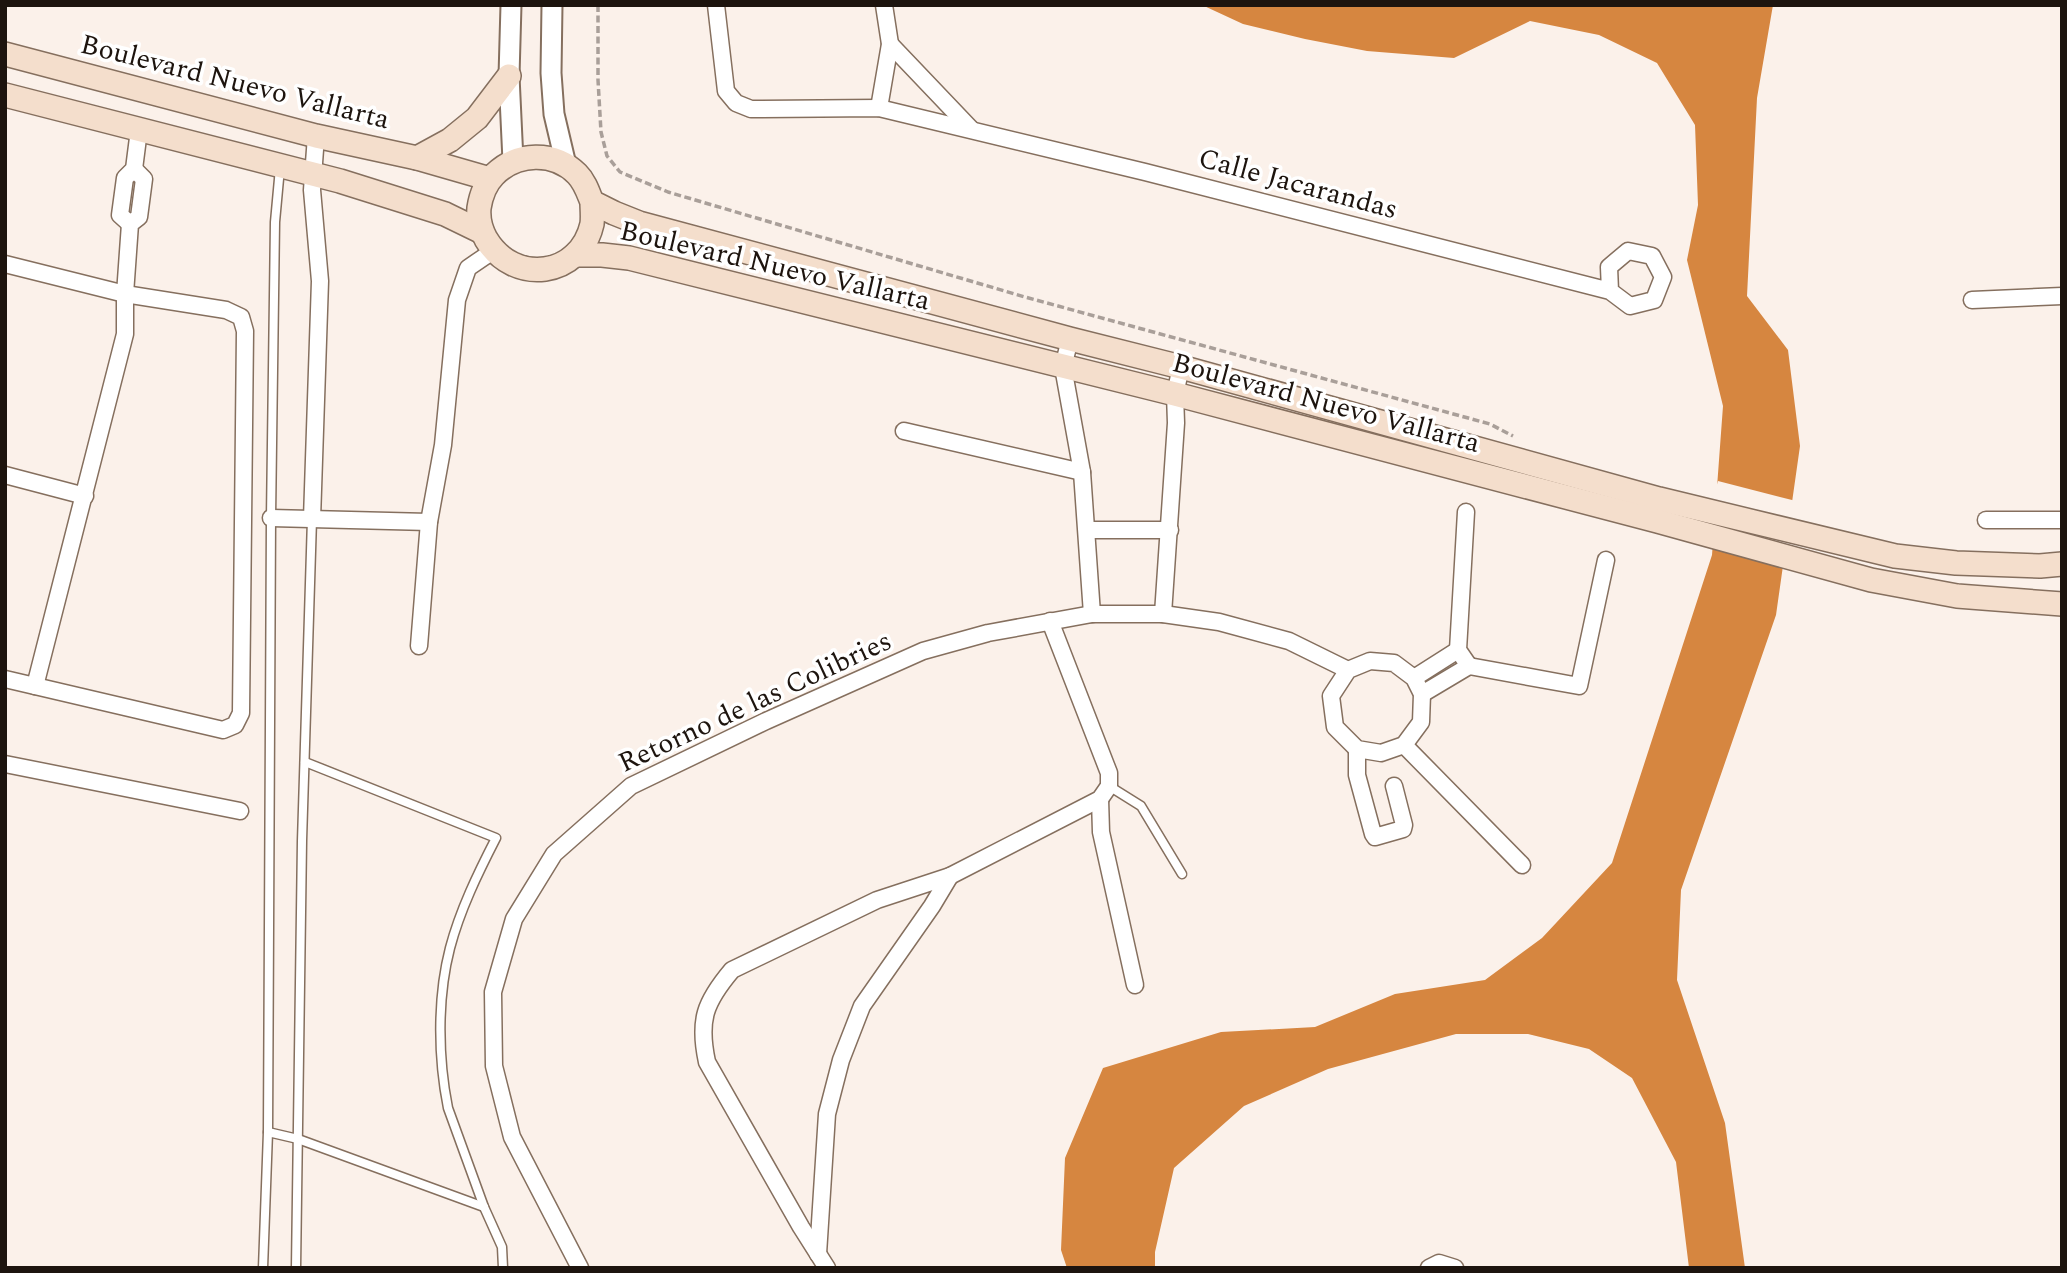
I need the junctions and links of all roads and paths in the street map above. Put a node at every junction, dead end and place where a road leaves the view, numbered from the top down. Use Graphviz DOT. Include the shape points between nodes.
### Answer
graph roads {
  1 [pos="511,5"];
  2 [pos="552,5"];
  3 [pos="598,5"];
  4 [pos="716,5"];
  5 [pos="884,5"];
  6 [pos="890,44"];
  7 [pos="5,54"];
  8 [pos="71,71"];
  9 [pos="509,76"];
  10 [pos="5,95"];
  11 [pos="880,107"];
  12 [pos="61,110"];
  13 [pos="139,130"];
  14 [pos="971,130"];
  15 [pos="316,136"];
  16 [pos="417,158"];
  17 [pos="513,161"];
  18 [pos="280,165"];
  19 [pos="566,165"];
  20 [pos="313,174"];
  21 [pos="490,179"];
  22 [pos="592,202"];
  23 [pos="488,242"];
  24 [pos="575,255"];
  25 [pos="5,264"];
  26 [pos="1610,291"];
  27 [pos="125,294"];
  28 [pos="2062,296"];
  29 [pos="1972,300"];
  30 [pos="1070,339"];
  31 [pos="1063,367"];
  32 [pos="1181,367"];
  33 [pos="1175,394"];
  34 [pos="904,430"];
  35 [pos="1514,437"];
  36 [pos="1082,472"];
  37 [pos="5,475"];
  38 [pos="85,496"];
  39 [pos="1658,510"];
  40 [pos="1466,512"];
  41 [pos="271,518"];
  42 [pos="312,519"];
  43 [pos="1986,520"];
  44 [pos="2062,520"];
  45 [pos="429,522"];
  46 [pos="1087,530"];
  47 [pos="1170,530"];
  48 [pos="1606,560"];
  49 [pos="2062,564"];
  50 [pos="2062,604"];
  51 [pos="1092,614"];
  52 [pos="1163,614"];
  53 [pos="1050,621"];
  54 [pos="419,646"];
  55 [pos="1458,650"];
  56 [pos="1469,666"];
  57 [pos="1348,670"];
  58 [pos="1414,678"];
  59 [pos="5,679"];
  60 [pos="35,686"];
  61 [pos="1422,694"];
  62 [pos="1405,745"];
  63 [pos="1357,749"];
  64 [pos="304,762"];
  65 [pos="5,764"];
  66 [pos="1394,786"];
  67 [pos="1104,793"];
  68 [pos="240,811"];
  69 [pos="1522,865"];
  70 [pos="1182,874"];
  71 [pos="950,876"];
  72 [pos="1135,985"];
  73 [pos="268,1132"];
  74 [pos="298,1139"];
  75 [pos="484,1207"];
  76 [pos="822,1261"];
  77 [pos="263,1268"];
  78 [pos="296,1268"];
  79 [pos="503,1268"];
  80 [pos="580,1268"];
  81 [pos="1429,1268"];
  82 [pos="1455,1268"];
  1 -- 9 [label="street"];
  2 -- 19 [label="street" via="554,114"];
  3 -- 35 [label="path" via="601,132 607,156 620,172 668,192 1025,297 1490,424"];
  4 -- 11 [label="street" via="726,91 736,103 751,109"];
  5 -- 6 [label="street"];
  6 -- 11 [label="street"];
  6 -- 14 [label="street"];
  7 -- 8 [label="main road, Boulevard Nuevo Vallarta"];
  8 -- 12 [label="main road"];
  8 -- 15 [label="main road, Boulevard Nuevo Vallarta"];
  9 -- 16 [label="main road" via="477,118"];
  9 -- 17 [label="street"];
  10 -- 12 [label="main road, Boulevard Nuevo Vallarta"];
  11 -- 14 [label="street, Calle Jacarandas"];
  12 -- 13 [label="main road, Boulevard Nuevo Vallarta"];
  13 -- 18 [label="main road, Boulevard Nuevo Vallarta"];
  13 -- 27 [label="street" via="134,169 144,179 139,217 130,224"];
  14 -- 26 [label="street, Calle Jacarandas"];
  15 -- 16 [label="main road, Boulevard Nuevo Vallarta"];
  15 -- 20 [label="street"];
  16 -- 21 [label="main road, Boulevard Nuevo Vallarta"];
  17 -- 19 [label="main road" via="540,157"];
  17 -- 21 [label="main road"];
  18 -- 20 [label="main road, Boulevard Nuevo Vallarta"];
  18 -- 41 [label="lane" via="275,222"];
  19 -- 22 [label="main road, Boulevard Nuevo Vallarta" via="587,187"];
  20 -- 23 [label="main road, Boulevard Nuevo Vallarta" via="445,214"];
  20 -- 42 [label="street" via="320,281"];
  21 -- 23 [label="main road" via="479,214"];
  22 -- 24 [label="main road, Boulevard Nuevo Vallarta" via="587,240"];
  22 -- 30 [label="main road, Boulevard Nuevo Vallarta" via="639,223"];
  23 -- 24 [label="main road, Boulevard Nuevo Vallarta" via="511,265 534,270 556,267"];
  23 -- 45 [label="street" via="468,268 457,300 443,445"];
  24 -- 31 [label="main road, Boulevard Nuevo Vallarta" via="629,258"];
  25 -- 27 [label="street"];
  27 -- 38 [label="street" via="125,334"];
  27 -- 60 [label="street" via="226,310 241,317 245,331 241,713 235,725 223,730"];
  28 -- 29 [label="street"];
  30 -- 31 [label="street"];
  30 -- 32 [label="main road, Boulevard Nuevo Vallarta"];
  31 -- 33 [label="main road, Boulevard Nuevo Vallarta"];
  31 -- 36 [label="street"];
  32 -- 33 [label="street"];
  32 -- 39 [label="main road, Boulevard Nuevo Vallarta"];
  33 -- 39 [label="main road, Boulevard Nuevo Vallarta"];
  33 -- 47 [label="street"];
  34 -- 36 [label="street"];
  36 -- 46 [label="street"];
  37 -- 38 [label="street"];
  38 -- 60 [label="street"];
  39 -- 49 [label="main road, Boulevard Nuevo Vallarta" via="1826,539 1895,556 1956,563"];
  39 -- 50 [label="main road, Boulevard Nuevo Vallarta" via="1871,580 1957,596"];
  40 -- 55 [label="street"];
  41 -- 42 [label="street"];
  41 -- 73 [label="lane"];
  42 -- 45 [label="street"];
  42 -- 64 [label="lane"];
  43 -- 44 [label="street"];
  45 -- 54 [label="street"];
  46 -- 47 [label="street"];
  46 -- 51 [label="street"];
  47 -- 52 [label="street"];
  48 -- 56 [label="street" via="1579,686"];
  51 -- 52 [label="street, Retorno de las Colibries"];
  51 -- 53 [label="street, Retorno de las Colibries"];
  52 -- 57 [label="street, Retorno de las Colibries" via="1219,622 1290,641"];
  53 -- 67 [label="street" via="1109,773"];
  53 -- 80 [label="street, Retorno de las Colibries" via="923,652 766,721 631,786 554,854 514,919 493,992 494,1066 512,1137"];
  55 -- 56 [label="street"];
  55 -- 58 [label="street"];
  56 -- 61 [label="street"];
  57 -- 58 [label="street" via="1370,661 1394,663"];
  57 -- 63 [label="street" via="1331,696 1335,727"];
  58 -- 61 [label="street"];
  59 -- 60 [label="street"];
  61 -- 62 [label="street" via="1421,723"];
  62 -- 63 [label="street" via="1381,753"];
  62 -- 69 [label="street"];
  63 -- 66 [label="street" via="1357,775 1375,836 1403,829"];
  64 -- 74 [label="lane"];
  64 -- 75 [label="lane" via="496,838 454,937 442,994 445,1093"];
  65 -- 68 [label="street"];
  67 -- 70 [label="lane" via="1141,806"];
  67 -- 71 [label="street"];
  67 -- 72 [label="street" via="1101,832"];
  71 -- 76 [label="street" via="862,1006 841,1060 827,1114"];
  71 -- 76 [label="street" via="877,900 732,970 705,1012 702,1037 707,1062"];
  73 -- 74 [label="lane"];
  73 -- 77 [label="lane"];
  74 -- 75 [label="lane"];
  74 -- 78 [label="lane"];
  75 -- 79 [label="lane" via="502,1247"];
  81 -- 82 [label="street" via="1439,1263"];
}
